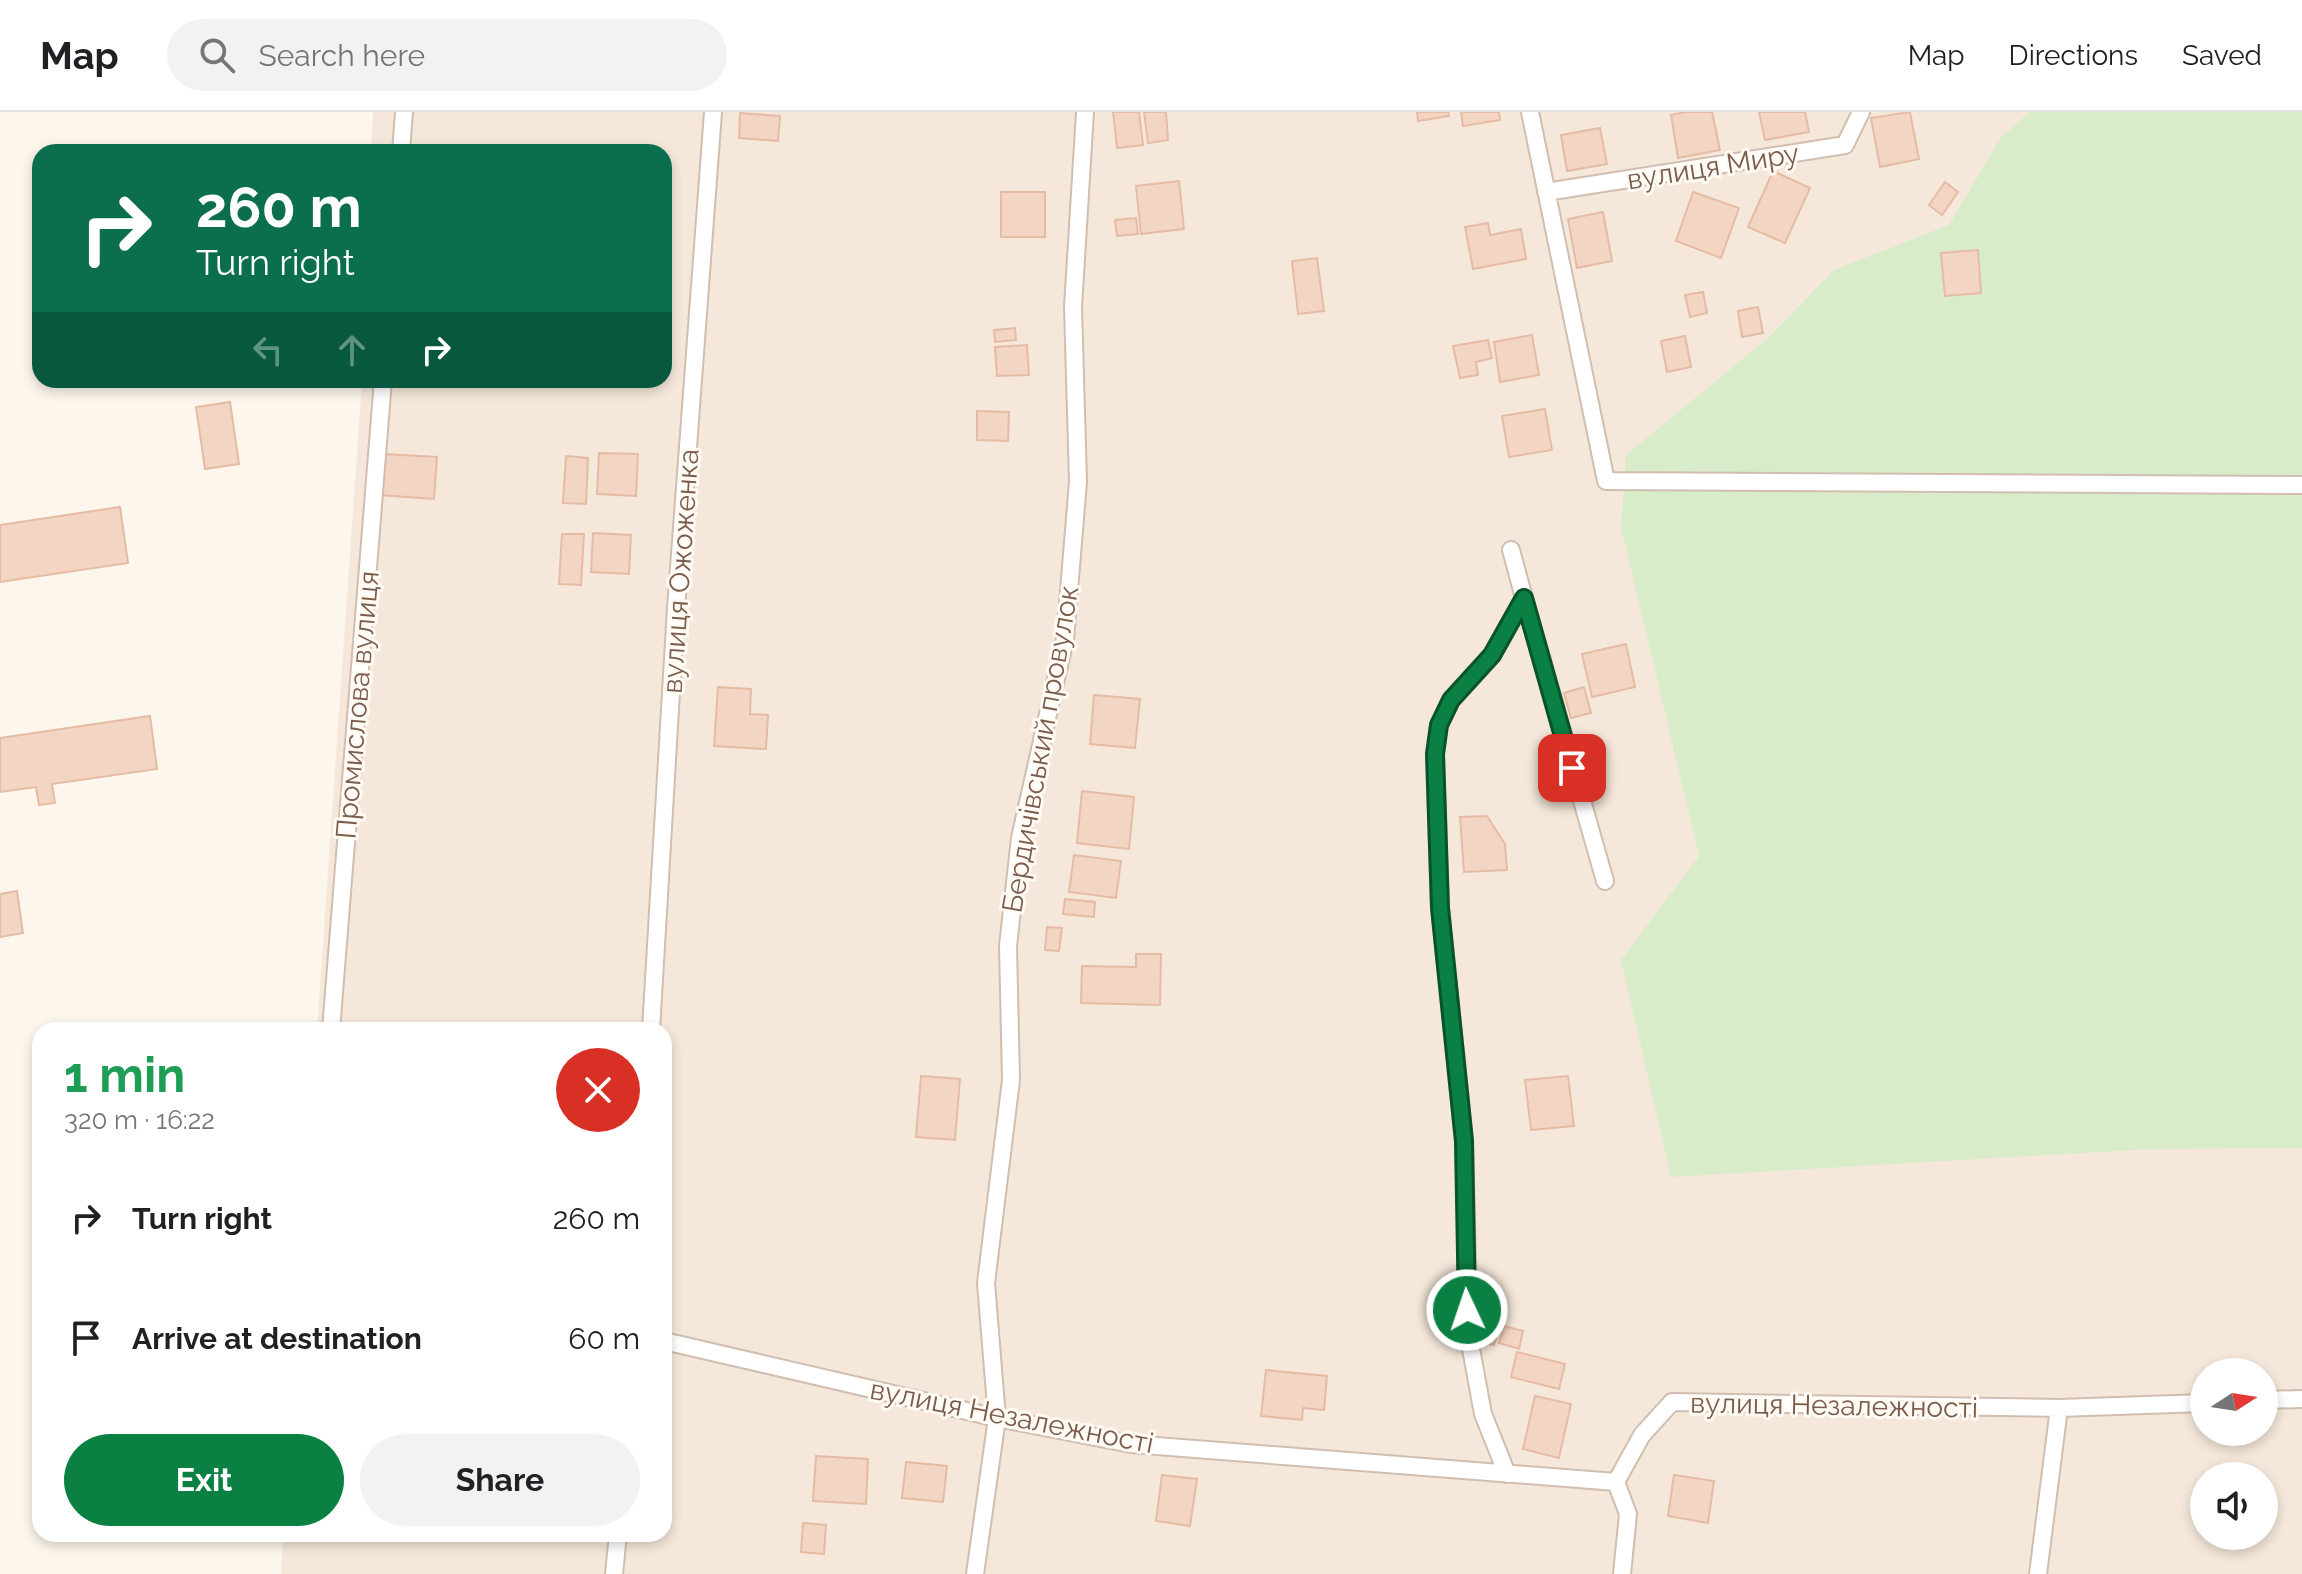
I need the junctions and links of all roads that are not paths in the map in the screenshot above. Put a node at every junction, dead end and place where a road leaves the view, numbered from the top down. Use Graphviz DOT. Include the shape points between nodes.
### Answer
graph roads {
  1 [pos="404,112"];
  2 [pos="713,112"];
  3 [pos="1085,112"];
  4 [pos="1530,112"];
  5 [pos="1861,112"];
  6 [pos="402,144"];
  7 [pos="1546,192"];
  8 [pos="382,388"];
  9 [pos="2302,485"];
  10 [pos="1511,550"];
  11 [pos="1524,598"];
  12 [pos="1605,881"];
  13 [pos="332,1022"];
  14 [pos="651,1022"];
  15 [pos="672,1343"];
  16 [pos="2302,1399"];
  17 [pos="2278,1400"];
  18 [pos="2190,1403"];
  19 [pos="2059,1408"];
  20 [pos="997,1418"];
  21 [pos="1507,1474"];
  22 [pos="1616,1482"];
  23 [pos="617,1542"];
  24 [pos="614,1574"];
  25 [pos="975,1574"];
  26 [pos="1622,1574"];
  27 [pos="2038,1574"];
  1 -- 6 [label="street"];
  2 -- 14 [label="street, вулиця Ожоженка"];
  3 -- 20 [label="street, Бердичівський провулок" via="1073,307 1078,482 1065,639 1020,838 1008,946 1011,1080 986,1283"];
  4 -- 7 [label="street"];
  5 -- 7 [label="street, вулиця Миру" via="1845,145"];
  7 -- 9 [label="street" via="1606,481"];
  8 -- 13 [label="street, Промислова вулиця"];
  10 -- 11 [label="street"];
  11 -- 12 [label="street"];
  11 -- 21 [label="street" via="1492,655 1451,700 1439,725 1435,754 1440,908 1464,1141 1469,1338 1483,1414"];
  15 -- 20 [label="street, вулиця Незалежності"];
  16 -- 17 [label="street"];
  18 -- 19 [label="street, вулиця Незалежності"];
  19 -- 22 [label="street, вулиця Незалежності" via="1672,1402 1642,1435"];
  19 -- 27 [label="street"];
  20 -- 21 [label="street, вулиця Незалежності" via="1131,1444"];
  20 -- 25 [label="street, Бердичівський провулок"];
  21 -- 22 [label="street, вулиця Незалежності"];
  22 -- 26 [label="street" via="1628,1514"];
  23 -- 24 [label="street"];
}
